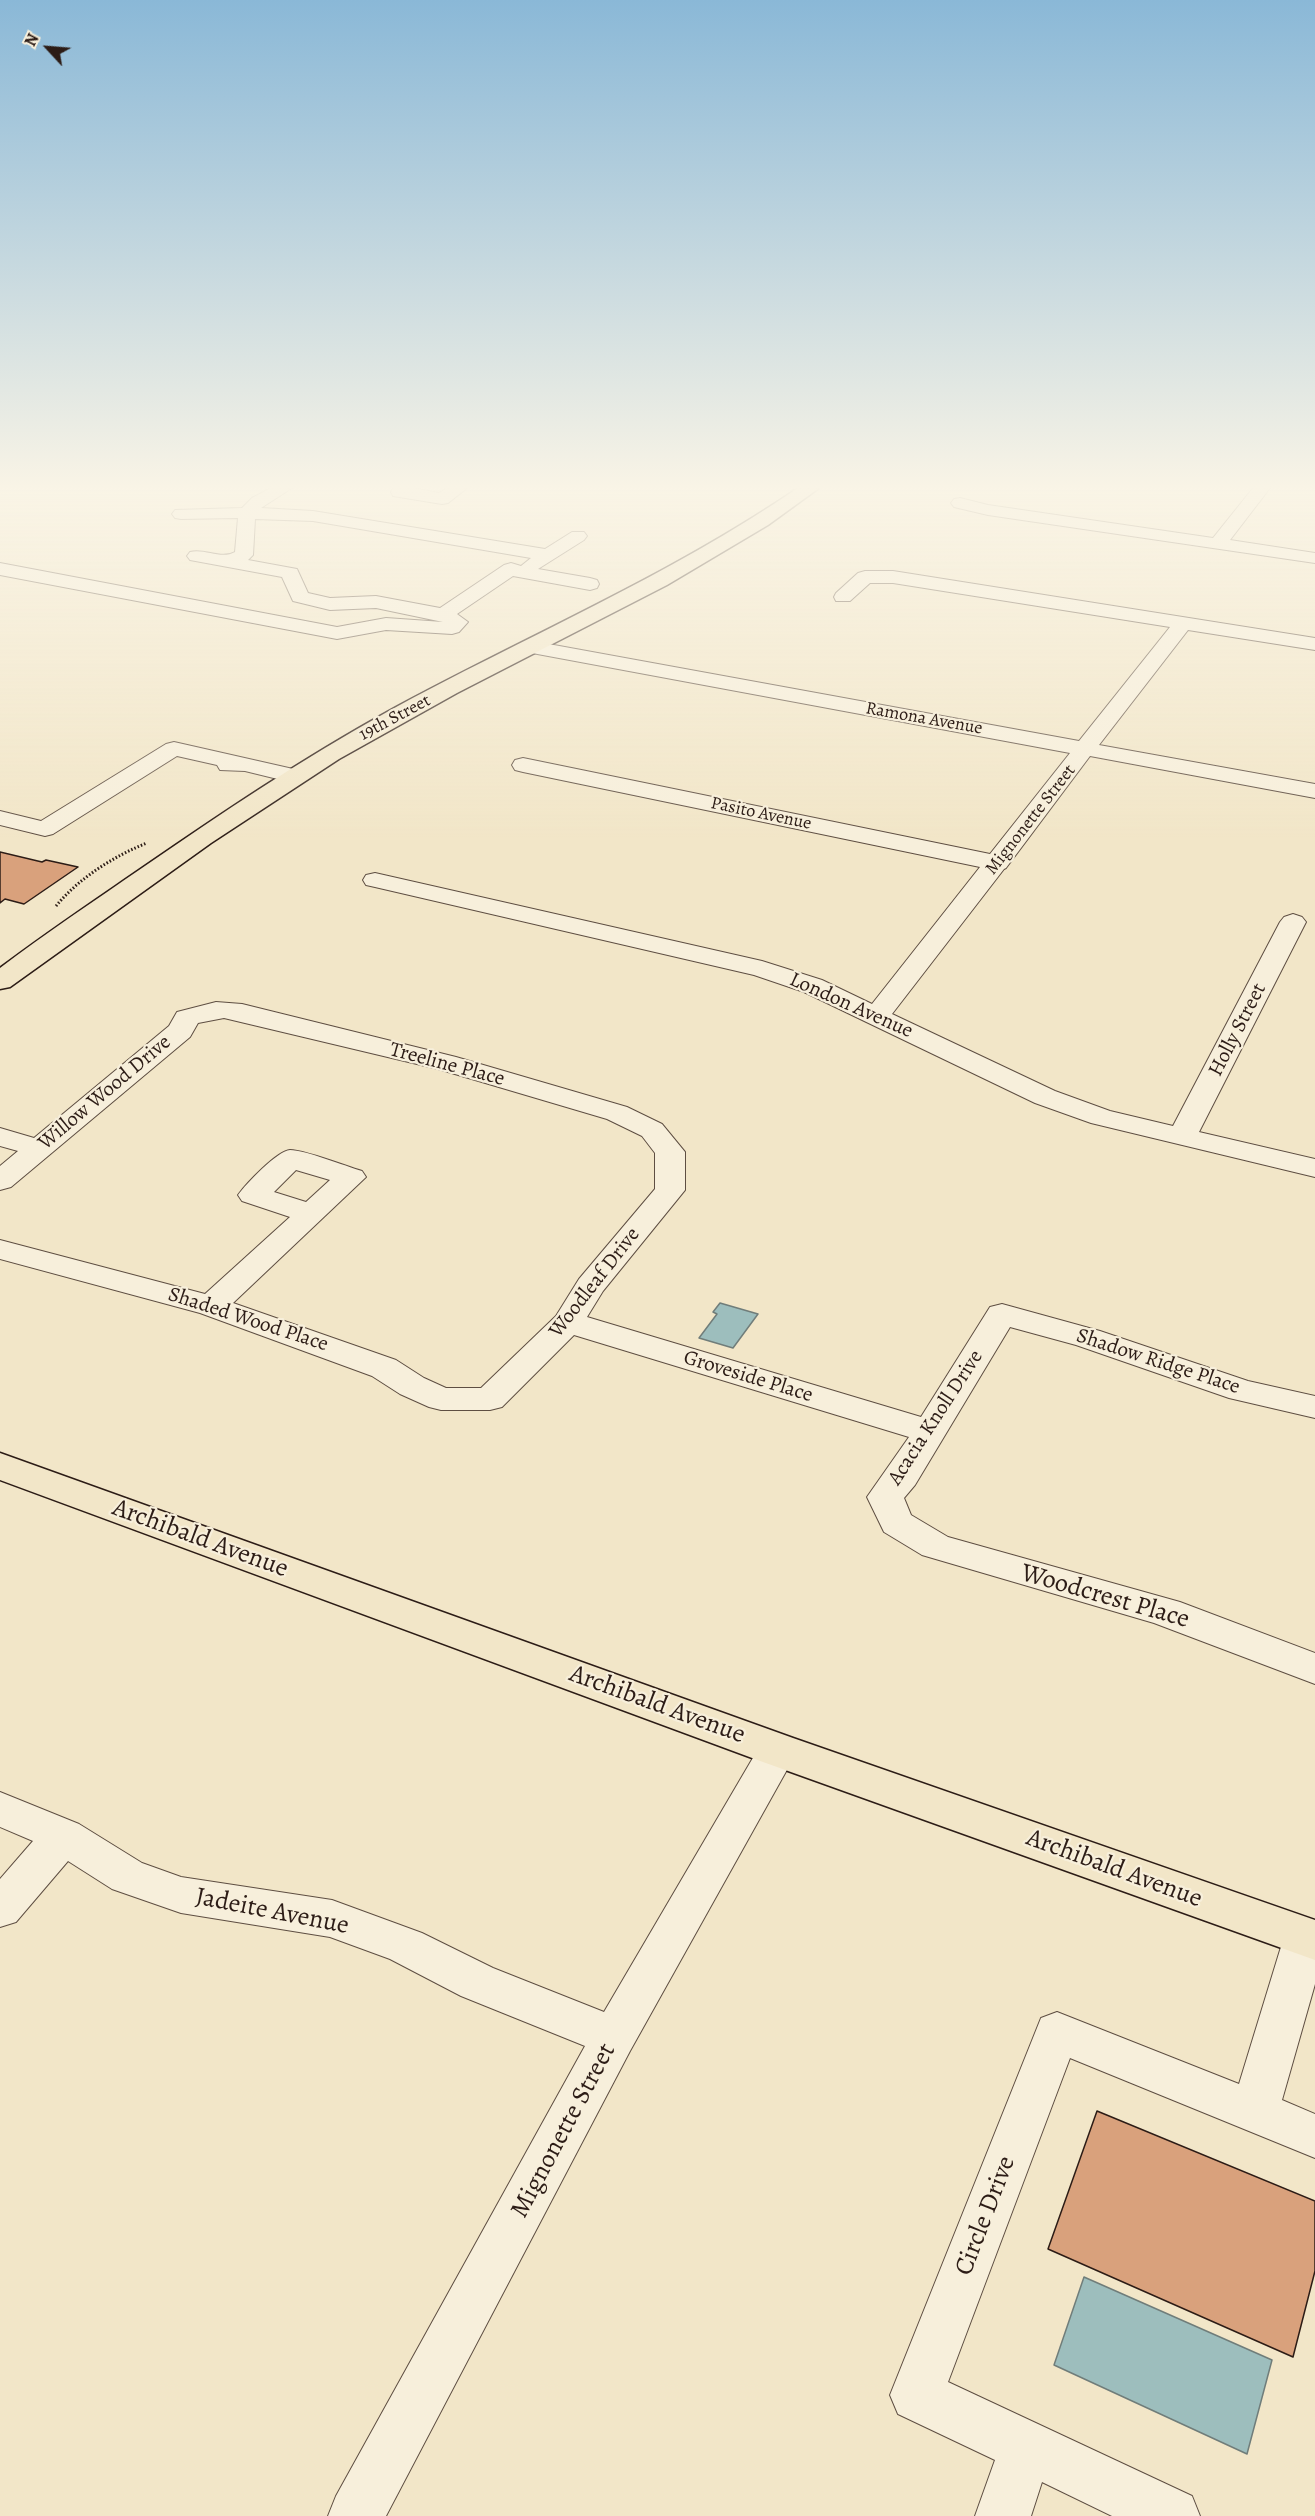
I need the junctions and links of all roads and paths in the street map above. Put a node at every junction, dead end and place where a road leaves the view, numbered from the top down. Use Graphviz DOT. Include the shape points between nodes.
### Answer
graph roads {
  1 [pos="192,605"];
  2 [pos="395,605"];
  3 [pos="457,605"];
  4 [pos="610,605"];
  5 [pos="1072,605"];
  6 [pos="443,614"];
  7 [pos="1183,623"];
  8 [pos="1315,644"];
  9 [pos="532,646"];
  10 [pos="1086,748"];
  11 [pos="231,762"];
  12 [pos="524,765"];
  13 [pos="1315,791"];
  14 [pos="0,818"];
  15 [pos="998,863"];
  16 [pos="375,880"];
  17 [pos="1293,922"];
  18 [pos="0,981"];
  19 [pos="209,1009"];
  20 [pos="877,1015"];
  21 [pos="0,1137"];
  22 [pos="1182,1137"];
  23 [pos="38,1148"];
  24 [pos="670,1152"];
  25 [pos="1315,1168"];
  26 [pos="0,1181"];
  27 [pos="310,1213"];
  28 [pos="0,1249"];
  29 [pos="211,1306"];
  30 [pos="1002,1314"];
  31 [pos="568,1322"];
  32 [pos="490,1399"];
  33 [pos="1315,1407"];
  34 [pos="929,1431"];
  35 [pos="0,1466"];
  36 [pos="897,1523"];
  37 [pos="1315,1670"];
  38 [pos="778,1750"];
  39 [pos="0,1809"];
  40 [pos="64,1836"];
  41 [pos="0,1909"];
  42 [pos="1311,1939"];
  43 [pos="614,2037"];
  44 [pos="1255,2111"];
  45 [pos="1315,2136"];
  46 [pos="1026,2447"];
  47 [pos="356,2516"];
  48 [pos="1003,2516"];
  49 [pos="1172,2516"];
  1 -- 6 [label="street" via="338,633 386,624 452,628 458,622"];
  2 -- 6 [label="street"];
  3 -- 6 [label="street"];
  4 -- 9 [label="main road, 19th Street"];
  5 -- 7 [label="street"];
  7 -- 8 [label="street"];
  7 -- 10 [label="street, Mignonette Street"];
  9 -- 10 [label="street, Ramona Avenue"];
  9 -- 18 [label="main road, 19th Street" via="398,716 288,780"];
  10 -- 13 [label="street, Ramona Avenue"];
  10 -- 15 [label="street, Mignonette Street"];
  11 -- 14 [label="street" via="174,749 45,829"];
  12 -- 15 [label="street, Pasito Avenue"];
  15 -- 20 [label="street, Mignonette Street"];
  16 -- 20 [label="street, London Avenue" via="762,969 813,986"];
  17 -- 22 [label="street, Holly Street"];
  19 -- 23 [label="street, Willow Wood Drive" via="187,1018 180,1031"];
  19 -- 24 [label="street, Treeline Place" via="236,1010 446,1063 617,1113 652,1130"];
  20 -- 22 [label="street, London Avenue" via="1045,1097 1101,1117"];
  21 -- 23 [label="street"];
  22 -- 25 [label="street, London Avenue"];
  23 -- 26 [label="street, Willow Wood Drive"];
  24 -- 31 [label="street, Woodleaf Drive" via="670,1190 590,1286"];
  27 -- 29 [label="street"];
  28 -- 29 [label="street, Shaded Wood Place"];
  29 -- 32 [label="street, Shaded Wood Place" via="384,1368 441,1399"];
  30 -- 33 [label="street, Shadow Ridge Place" via="1088,1338 1241,1390"];
  30 -- 34 [label="street, Acacia Knoll Drive"];
  31 -- 32 [label="street, Woodleaf Drive"];
  31 -- 34 [label="street, Groveside Place"];
  34 -- 36 [label="street, Acacia Knoll Drive" via="885,1497"];
  35 -- 38 [label="main road, Archibald Avenue"];
  36 -- 37 [label="street, Woodcrest Place" via="935,1546 1166,1612"];
  38 -- 42 [label="main road, Archibald Avenue"];
  38 -- 43 [label="street, Mignonette Street"];
  39 -- 40 [label="street, Jadeite Avenue"];
  40 -- 41 [label="street"];
  40 -- 43 [label="street, Jadeite Avenue" via="127,1876 181,1895 332,1919 406,1946 477,1982"];
  42 -- 44 [label="street"];
  43 -- 47 [label="street, Mignonette Street"];
  44 -- 45 [label="street, Circle Drive"];
  44 -- 46 [label="street, Circle Drive" via="1058,2032 917,2395"];
  46 -- 48 [label="street"];
  46 -- 49 [label="street, Circle Drive"];
}
